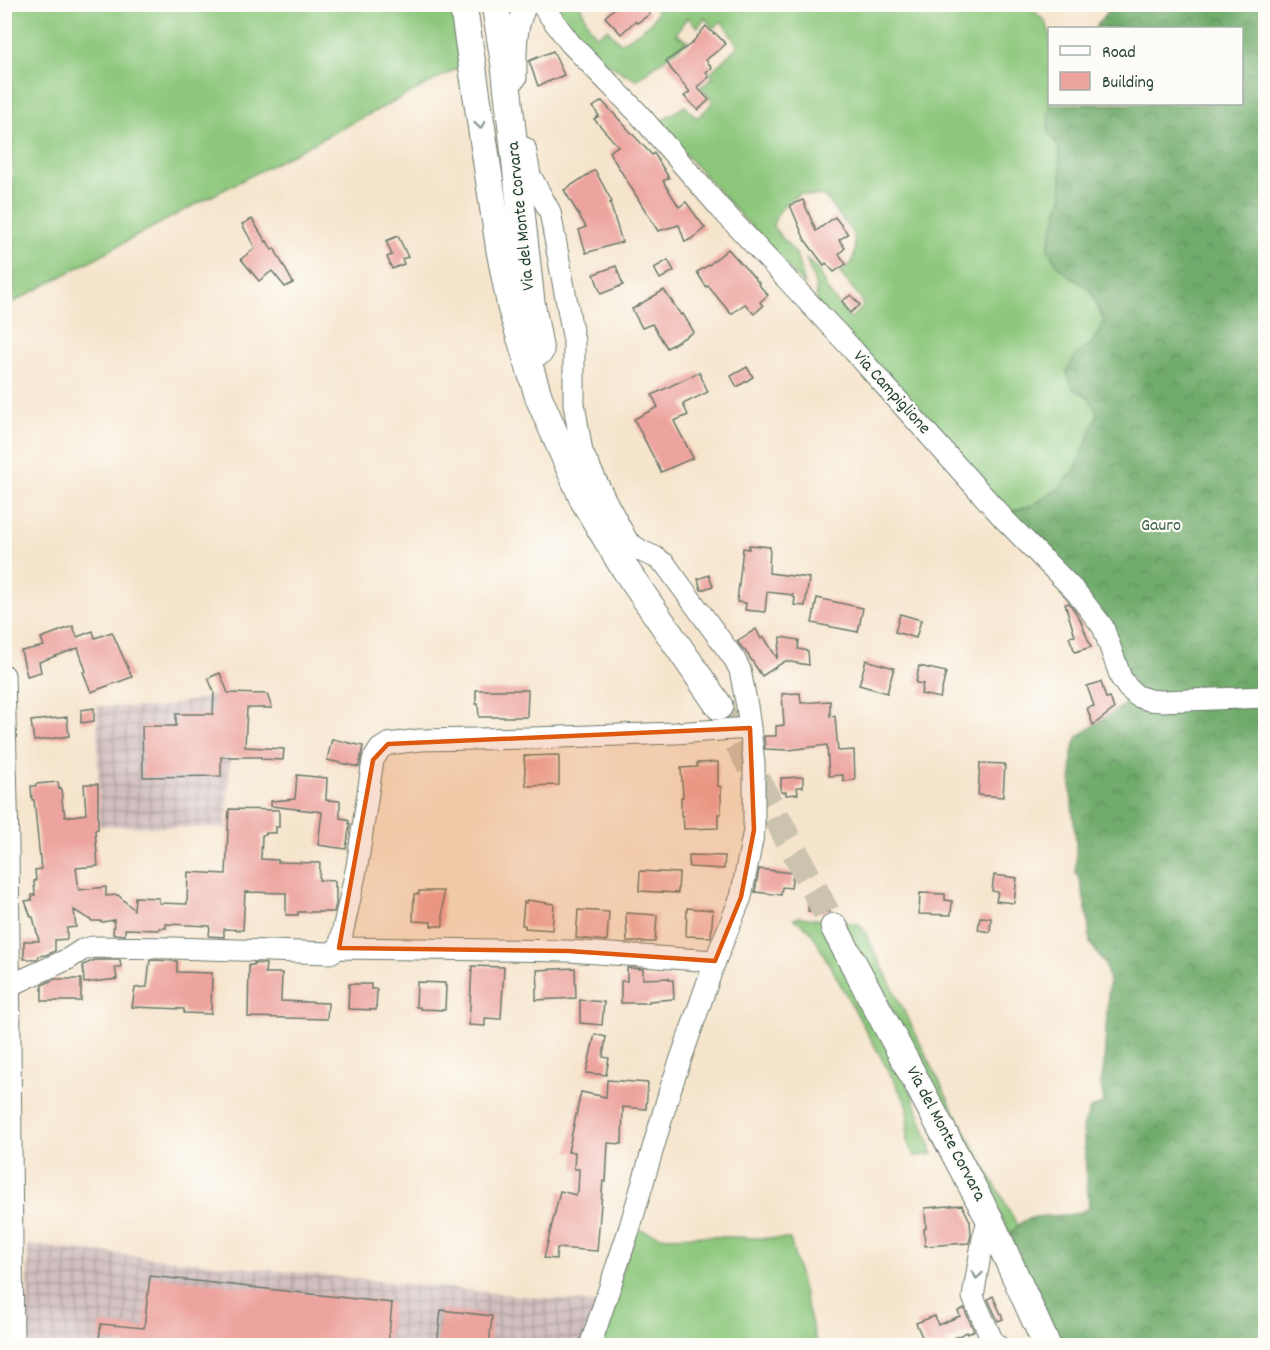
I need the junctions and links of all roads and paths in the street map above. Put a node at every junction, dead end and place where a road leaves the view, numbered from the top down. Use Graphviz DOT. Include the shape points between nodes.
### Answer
graph roads {
  1 [pos="463,4"];
  2 [pos="478,4"];
  3 [pos="495,4"];
  4 [pos="527,4"];
  5 [pos="541,4"];
  6 [pos="476,96"];
  7 [pos="552,426"];
  8 [pos="4,675"];
  9 [pos="1266,697"];
  10 [pos="719,706"];
  11 [pos="750,728"];
  12 [pos="834,927"];
  13 [pos="339,948"];
  14 [pos="716,961"];
  15 [pos="9,986"];
  16 [pos="989,1218"];
  17 [pos="9,1313"];
  18 [pos="13,1346"];
  19 [pos="590,1346"];
  20 [pos="998,1346"];
  21 [pos="1047,1346"];
  1 -- 6 [label="main road, Via del Monte Corvara"];
  2 -- 6 [label="street, Via del Monte Corvara" via="484,73"];
  3 -- 7 [label="main road, Via del Monte Corvara" via="531,302"];
  4 -- 11 [label="street" via="516,42 519,111 530,175 550,212 574,341 574,404 582,452 628,542 665,564 735,660"];
  5 -- 9 [label="street, Via Campiglione" via="570,43 638,113 721,209 1005,520 1076,592 1103,627 1128,688 1137,696 1161,701"];
  6 -- 7 [label="main road, Via del Monte Corvara, one-way" via="511,307 539,398"];
  7 -- 10 [label="main road, Via del Monte Corvara" via="584,501 621,563"];
  8 -- 15 [label="street"];
  11 -- 13 [label="street" via="388,744 374,760"];
  11 -- 14 [label="street" via="754,830 741,897"];
  12 -- 16 [label="main road, Via del Monte Corvara"];
  13 -- 14 [label="street" via="568,951"];
  13 -- 15 [label="street" via="330,953 93,948"];
  14 -- 19 [label="street" via="670,1090"];
  15 -- 17 [label="street"];
  16 -- 20 [label="street, one-way" via="973,1297"];
  16 -- 21 [label="main road, Via del Monte Corvara"];
  17 -- 18 [label="street"];
}
